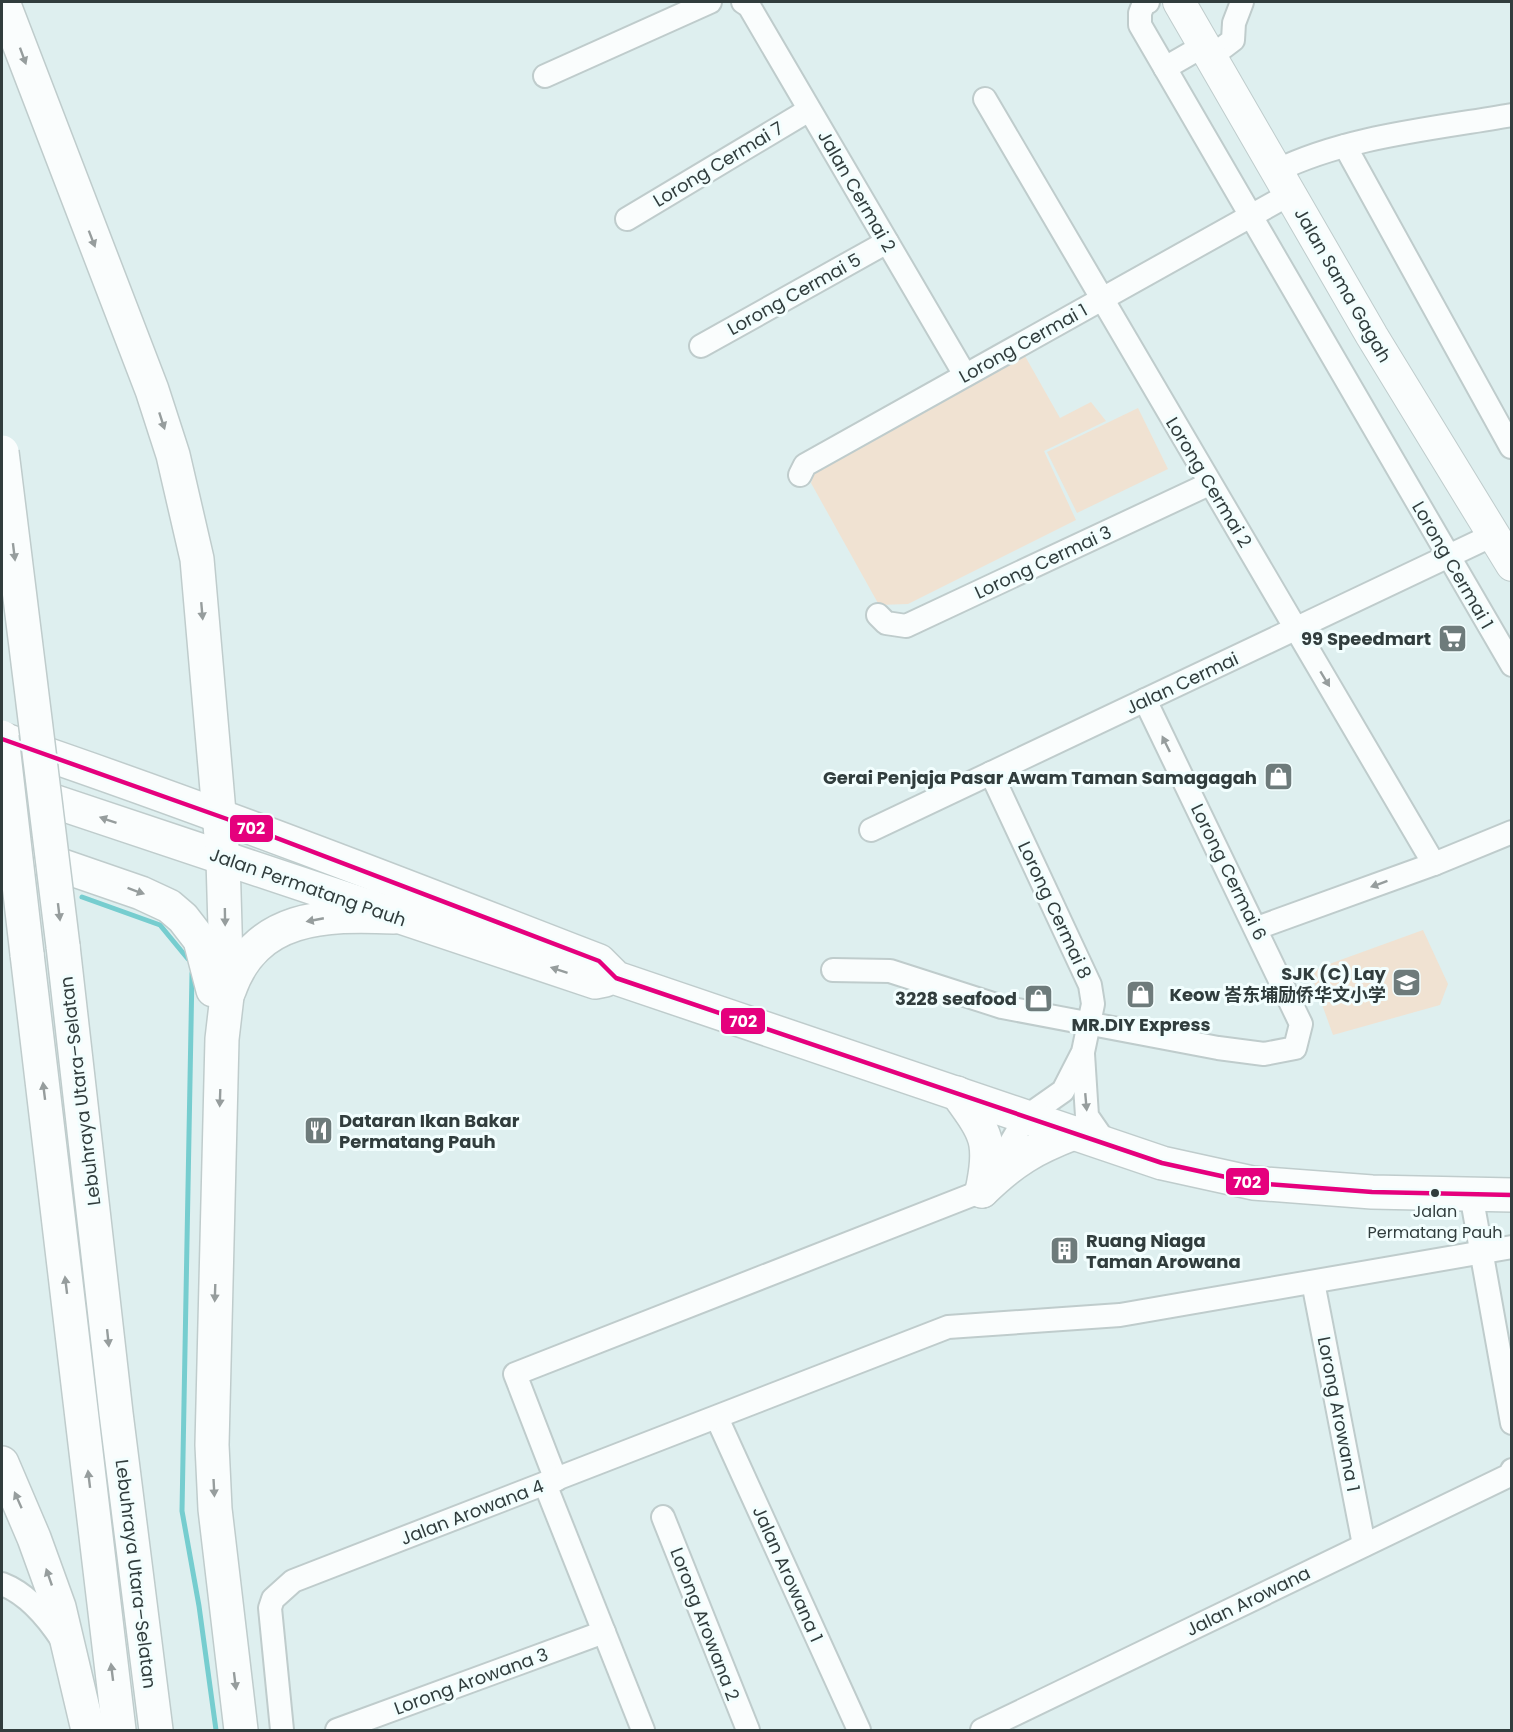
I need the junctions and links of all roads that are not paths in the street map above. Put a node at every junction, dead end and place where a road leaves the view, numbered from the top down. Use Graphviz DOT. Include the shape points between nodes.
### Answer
graph roads {
  1 [pos="3,2"];
  2 [pos="710,2"];
  3 [pos="1148,2"];
  4 [pos="1179,2"];
  5 [pos="1242,2"];
  6 [pos="746,4"];
  7 [pos="1208,51"];
  8 [pos="1165,68"];
  9 [pos="545,76"];
  10 [pos="985,99"];
  11 [pos="809,110"];
  12 [pos="1512,115"];
  13 [pos="1345,146"];
  14 [pos="1283,183"];
  15 [pos="1251,216"];
  16 [pos="627,219"];
  17 [pos="886,242"];
  18 [pos="1101,300"];
  19 [pos="701,346"];
  20 [pos="964,375"];
  21 [pos="1511,447"];
  22 [pos="2,452"];
  23 [pos="800,476"];
  24 [pos="1209,484"];
  25 [pos="1493,535"];
  26 [pos="1449,556"];
  27 [pos="1512,565"];
  28 [pos="878,615"];
  29 [pos="1295,629"];
  30 [pos="1512,665"];
  31 [pos="1145,700"];
  32 [pos="2,738"];
  33 [pos="991,773"];
  34 [pos="2,784"];
  35 [pos="220,815"];
  36 [pos="871,830"];
  37 [pos="1512,832"];
  38 [pos="2,845"];
  39 [pos="223,859"];
  40 [pos="1434,864"];
  41 [pos="394,917"];
  42 [pos="1257,928"];
  43 [pos="833,970"];
  44 [pos="616,978"];
  45 [pos="227,996"];
  46 [pos="1089,1026"];
  47 [pos="222,1039"];
  48 [pos="1083,1052"];
  49 [pos="957,1093"];
  50 [pos="1026,1117"];
  51 [pos="1074,1133"];
  52 [pos="1107,1145"];
  53 [pos="982,1191"];
  54 [pos="1471,1194"];
  55 [pos="1512,1195"];
  56 [pos="1512,1247"];
  57 [pos="1481,1252"];
  58 [pos="1313,1282"];
  59 [pos="717,1418"];
  60 [pos="1512,1423"];
  61 [pos="2,1463"];
  62 [pos="1512,1470"];
  63 [pos="551,1482"];
  64 [pos="663,1517"];
  65 [pos="1364,1545"];
  66 [pos="2,1584"];
  67 [pos="604,1632"];
  68 [pos="72,1653"];
  69 [pos="88,1731"];
  70 [pos="119,1731"];
  71 [pos="156,1731"];
  72 [pos="241,1731"];
  73 [pos="282,1731"];
  74 [pos="337,1731"];
  75 [pos="643,1731"];
  76 [pos="748,1731"];
  77 [pos="859,1731"];
  78 [pos="982,1731"];
  1 -- 35 [label="main road, one-way" via="152,390 178,476 197,559"];
  2 -- 9 [label="street"];
  3 -- 8 [label="street, Lorong Cermai 1" via="1140,13 1140,25"];
  4 -- 7 [label="street, Jalan Sama Gagah"];
  5 -- 7 [label="street" via="1233,40"];
  6 -- 11 [label="street, Jalan Cermai 2"];
  7 -- 8 [label="street"];
  7 -- 14 [label="street, Jalan Sama Gagah"];
  8 -- 15 [label="street, Lorong Cermai 1"];
  10 -- 18 [label="street, Lorong Cermai 2"];
  11 -- 16 [label="street, Lorong Cermai 7"];
  11 -- 17 [label="street, Jalan Cermai 2"];
  12 -- 13 [label="street, Lorong Cermai 1"];
  13 -- 14 [label="street, Lorong Cermai 1" via="1308,155"];
  13 -- 21 [label="street"];
  14 -- 15 [label="street, Lorong Cermai 1"];
  14 -- 25 [label="street, Jalan Sama Gagah"];
  15 -- 18 [label="street, Lorong Cermai 1"];
  15 -- 26 [label="street, Lorong Cermai 1"];
  17 -- 19 [label="street, Lorong Cermai 5"];
  17 -- 20 [label="street, Jalan Cermai 2"];
  18 -- 20 [label="street, Lorong Cermai 1"];
  18 -- 24 [label="street, Lorong Cermai 2"];
  20 -- 23 [label="street, Lorong Cermai 1" via="805,465"];
  22 -- 71 [label="main road, Lebuhraya Utara–Selatan, one-way, bridge"];
  24 -- 28 [label="street, Lorong Cermai 3" via="906,626 886,623"];
  24 -- 29 [label="street, Lorong Cermai 2"];
  25 -- 26 [label="street, Jalan Cermai"];
  25 -- 27 [label="street, Jalan Sama Gagah"];
  26 -- 29 [label="street, Jalan Cermai"];
  26 -- 30 [label="street, Lorong Cermai 1"];
  29 -- 31 [label="street, Jalan Cermai"];
  29 -- 40 [label="street, Lorong Cermai 2, one-way"];
  31 -- 33 [label="street, Jalan Cermai"];
  42 -- 31 [label="street, Lorong Cermai 6, one-way"];
  32 -- 35 [label="main road, Jalan Permatang Pauh"];
  70 -- 32 [label="main road, Lebuhraya Utara–Selatan, one-way, bridge"];
  33 -- 36 [label="street, Jalan Cermai"];
  33 -- 46 [label="street, Lorong Cermai 8" via="1090,985 1093,1004"];
  39 -- 34 [label="main road, Jalan Permatang Pauh, one-way"];
  35 -- 39 [label="main road"];
  35 -- 44 [label="main road, Jalan Permatang Pauh" via="599,961"];
  37 -- 40 [label="street"];
  38 -- 47 [label="main road, one-way" via="156,899 183,918 205,953"];
  39 -- 41 [label="main road, Jalan Permatang Pauh"];
  39 -- 45 [label="main road, one-way"];
  40 -- 42 [label="street, one-way"];
  44 -- 41 [label="main road, Jalan Permatang Pauh, one-way" via="595,982"];
  41 -- 45 [label="main road, one-way" via="326,918 277,931 244,958"];
  42 -- 46 [label="street, Lorong Cermai 6" via="1301,1024 1295,1048 1264,1054"];
  43 -- 46 [label="street" via="890,971 1002,1007"];
  44 -- 49 [label="main road, Jalan Permatang Pauh"];
  45 -- 47 [label="main road"];
  46 -- 48 [label="street, Lorong Cermai 8"];
  47 -- 72 [label="main road, one-way" via="213,1456 219,1551"];
  48 -- 50 [label="street, Lorong Cermai 8" via="1063,1091"];
  48 -- 52 [label="street, Lorong Cermai 8, one-way" via="1087,1116"];
  49 -- 50 [label="main road, Jalan Permatang Pauh"];
  49 -- 53 [label="main road" via="986,1138 989,1158"];
  50 -- 51 [label="main road, Jalan Permatang Pauh"];
  50 -- 53 [label="street"];
  51 -- 52 [label="main road, Jalan Permatang Pauh"];
  51 -- 53 [label="main road" via="1012,1162"];
  52 -- 54 [label="main road, Jalan Permatang Pauh" via="1162,1164 1252,1184"];
  53 -- 63 [label="street" via="515,1374"];
  54 -- 55 [label="main road, Jalan Permatang Pauh"];
  54 -- 57 [label="street"];
  56 -- 57 [label="street"];
  57 -- 58 [label="street"];
  57 -- 60 [label="street"];
  58 -- 59 [label="street, Jalan Arowana 4" via="1120,1315 948,1327"];
  58 -- 65 [label="street, Lorong Arowana 1"];
  59 -- 63 [label="street, Jalan Arowana 4"];
  59 -- 77 [label="street, Jalan Arowana 1"];
  68 -- 61 [label="main road, one-way" via="45,1567"];
  62 -- 65 [label="street, Jalan Arowana" via="1510,1475"];
  63 -- 67 [label="street"];
  63 -- 73 [label="street, Jalan Arowana 4" via="293,1581 273,1599 270,1608"];
  64 -- 76 [label="street, Lorong Arowana 2"];
  65 -- 78 [label="street, Jalan Arowana"];
  66 -- 68 [label="street" via="42,1613"];
  67 -- 74 [label="street, Lorong Arowana 3"];
  67 -- 75 [label="street"];
  68 -- 69 [label="main road"];
}
